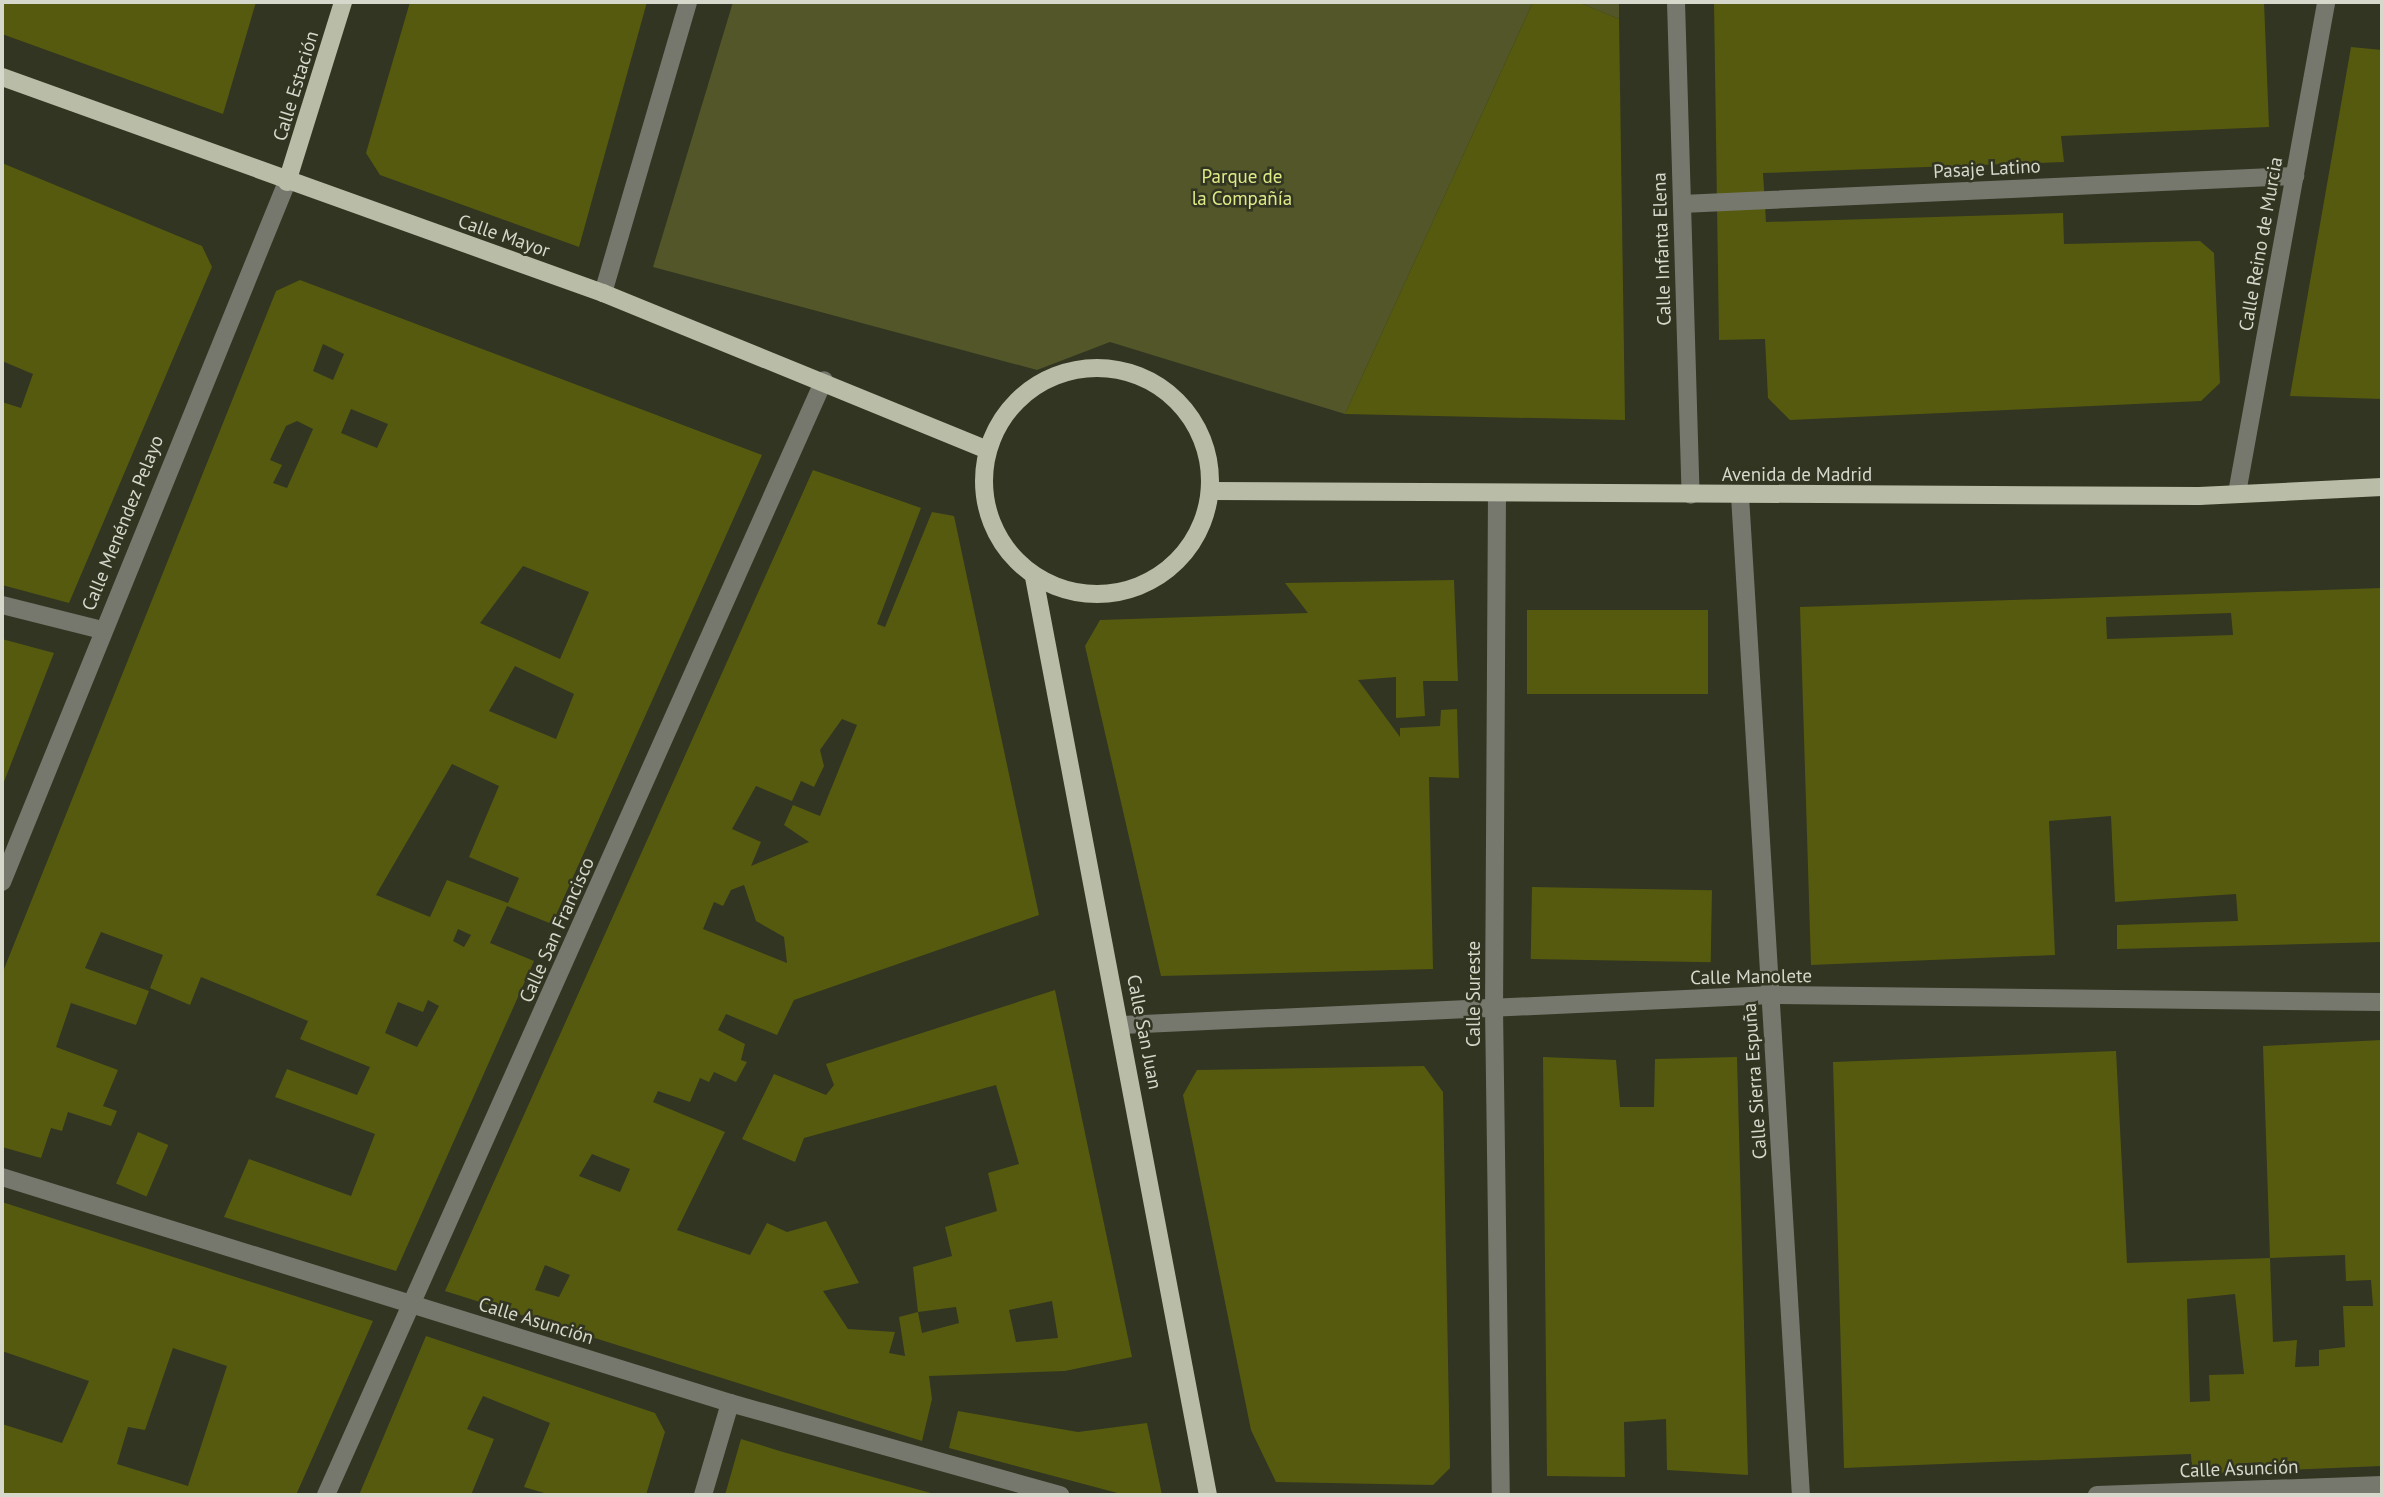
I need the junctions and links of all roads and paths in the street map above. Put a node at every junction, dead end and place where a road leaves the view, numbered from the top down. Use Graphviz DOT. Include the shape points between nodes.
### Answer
graph roads {
  1 [pos="342,2"];
  2 [pos="688,2"];
  3 [pos="1676,2"];
  4 [pos="2326,2"];
  5 [pos="2,77"];
  6 [pos="2295,176"];
  7 [pos="287,182"];
  8 [pos="1682,204"];
  9 [pos="603,293"];
  10 [pos="824,380"];
  11 [pos="988,450"];
  12 [pos="2382,486"];
  13 [pos="1211,491"];
  14 [pos="1497,493"];
  15 [pos="2237,493"];
  16 [pos="1690,495"];
  17 [pos="1740,496"];
  18 [pos="1034,577"];
  19 [pos="2,605"];
  20 [pos="102,630"];
  21 [pos="2,882"];
  22 [pos="1771,995"];
  23 [pos="2382,1002"];
  24 [pos="1494,1008"];
  25 [pos="1122,1025"];
  26 [pos="2,1177"];
  27 [pos="412,1306"];
  28 [pos="730,1403"];
  29 [pos="2382,1485"];
  30 [pos="326,1495"];
  31 [pos="703,1495"];
  32 [pos="1060,1495"];
  33 [pos="1208,1495"];
  34 [pos="1501,1495"];
  35 [pos="1801,1495"];
  36 [pos="2097,1495"];
  1 -- 7 [label="main road, Calle Estación"];
  2 -- 9 [label="street"];
  3 -- 8 [label="street, Calle Infanta Elena"];
  4 -- 6 [label="street, Calle Reino de Murcia"];
  5 -- 7 [label="main road, Calle Mayor"];
  6 -- 8 [label="street, Pasaje Latino"];
  6 -- 15 [label="street, Calle Reino de Murcia"];
  7 -- 9 [label="main road, Calle Mayor"];
  7 -- 20 [label="street, Calle Menéndez Pelayo"];
  8 -- 16 [label="street, Calle Infanta Elena"];
  9 -- 10 [label="main road, Calle Mayor"];
  10 -- 11 [label="main road, Calle Mayor"];
  10 -- 27 [label="street, Calle San Francisco"];
  11 -- 13 [label="main road" via="1007,412 1042,383 1079,369 1121,370 1159,385 1190,415 1207,451"];
  11 -- 18 [label="main road" via="984,498 996,536"];
  12 -- 15 [label="main road, Avenida de Madrid"];
  13 -- 14 [label="main road, Avenida de Madrid"];
  13 -- 18 [label="main road" via="1198,536 1163,575 1128,592 1082,593"];
  14 -- 16 [label="main road, Avenida de Madrid"];
  14 -- 24 [label="street, Calle Sureste"];
  15 -- 17 [label="main road, Avenida de Madrid"];
  16 -- 17 [label="main road, Avenida de Madrid"];
  17 -- 22 [label="street, Calle Sierra Espuña"];
  18 -- 25 [label="main road, Calle San Juan"];
  19 -- 20 [label="street"];
  20 -- 21 [label="street, Calle Menéndez Pelayo"];
  22 -- 23 [label="street, Calle Manolete"];
  22 -- 24 [label="street, Calle Manolete"];
  22 -- 35 [label="street, Calle Sierra Espuña"];
  24 -- 25 [label="street, Calle Manolete"];
  24 -- 34 [label="street, Calle Sureste"];
  25 -- 33 [label="main road, Calle San Juan"];
  26 -- 27 [label="street, Calle Asunción"];
  27 -- 28 [label="street, Calle Asunción"];
  27 -- 30 [label="street, Calle San Francisco"];
  28 -- 31 [label="street"];
  28 -- 32 [label="street, Calle Asunción"];
  29 -- 36 [label="street, Calle Asunción"];
}
